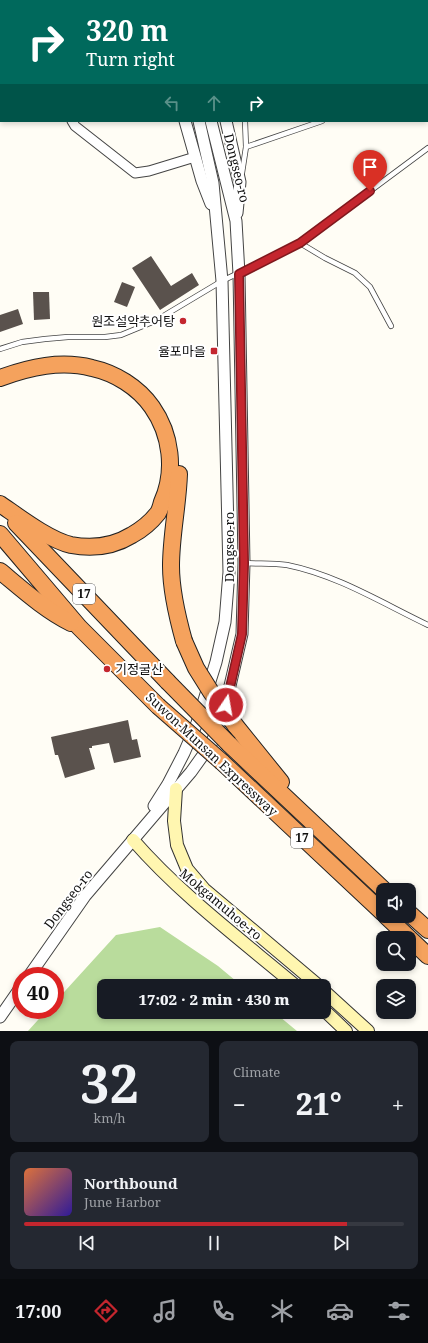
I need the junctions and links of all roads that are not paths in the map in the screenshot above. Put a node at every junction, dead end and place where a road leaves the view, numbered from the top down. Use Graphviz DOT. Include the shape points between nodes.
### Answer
graph roads {
  1 [pos="73,122"];
  2 [pos="184,122"];
  3 [pos="199,122"];
  4 [pos="211,122"];
  5 [pos="226,122"];
  6 [pos="245,122"];
  7 [pos="319,122"];
  8 [pos="246,147"];
  9 [pos="428,148"];
  10 [pos="195,157"];
  11 [pos="240,182"];
  12 [pos="217,218"];
  13 [pos="236,221"];
  14 [pos="300,243"];
  15 [pos="239,274"];
  16 [pos="222,281"];
  17 [pos="391,326"];
  18 [pos="0,349"];
  19 [pos="0,368"];
  20 [pos="0,378"];
  21 [pos="0,505"];
  22 [pos="0,534"];
  23 [pos="244,563"];
  24 [pos="0,572"];
  25 [pos="428,625"];
  26 [pos="79,627"];
  27 [pos="176,789"];
  28 [pos="323,833"];
  29 [pos="133,840"];
  30 [pos="377,883"];
  31 [pos="376,907"];
  32 [pos="416,919"];
  33 [pos="393,923"];
  34 [pos="428,930"];
  35 [pos="428,956"];
  36 [pos="35,967"];
  37 [pos="288,979"];
  38 [pos="311,979"];
  39 [pos="331,997"];
  40 [pos="12,1000"];
  41 [pos="0,1017"];
  42 [pos="331,1017"];
  43 [pos="346,1031"];
  44 [pos="368,1031"];
  1 -- 10 [label="street" via="135,173 149,172"];
  2 -- 10 [label="street, Dongseo-ro"];
  3 -- 12 [label="street, Dongseo-ro" via="213,183"];
  4 -- 13 [label="street, Dongseo-ro"];
  5 -- 11 [label="street, Dongseo-ro"];
  6 -- 8 [label="lane"];
  7 -- 8 [label="lane"];
  8 -- 11 [label="lane"];
  9 -- 14 [label="lane"];
  10 -- 12 [label="street, Dongseo-ro"];
  11 -- 13 [label="street, Dongseo-ro"];
  12 -- 16 [label="street, Dongseo-ro"];
  13 -- 15 [label="street, Dongseo-ro"];
  14 -- 15 [label="lane"];
  14 -- 17 [label="lane" via="355,273 370,287"];
  15 -- 16 [label="lane"];
  15 -- 23 [label="street, Dongseo-ro"];
  16 -- 18 [label="lane" via="155,321 121,335 45,338"];
  16 -- 29 [label="street, Dongseo-ro" via="229,572 225,622 216,662 197,723 168,784"];
  19 -- 28 [label="highway, bridge" via="16,361 41,356 82,356 102,361 129,374 146,387 160,404 175,436 179,464 171,580 184,641 196,668 211,692"];
  20 -- 21 [label="highway" via="32,368 57,364 92,368 120,379 133,387 152,406 168,444 170,469 166,493 158,513 142,530 106,546 84,546 57,540"];
  21 -- 28 [label="highway, Suwon-Munsan Expressway / 17, bridge" via="229,744"];
  22 -- 26 [label="highway, Suwon-Munsan Expressway / 17"];
  23 -- 25 [label="lane" via="285,565 319,573"];
  23 -- 27 [label="street, Dongseo-ro" via="242,634 223,716 211,744"];
  24 -- 26 [label="highway" via="43,606"];
  26 -- 31 [label="highway, Suwon-Munsan Expressway / 17, bridge" via="158,706 222,762"];
  27 -- 29 [label="street, Dongseo-ro"];
  27 -- 38 [label="main road, Mokgamuhoe-ro" via="174,821 177,845 187,869 204,889"];
  28 -- 30 [label="highway, Suwon-Munsan Expressway / 17"];
  29 -- 36 [label="street, Dongseo-ro" via="86,896"];
  29 -- 37 [label="main road, Mokgamuhoe-ro" via="193,901"];
  32 -- 34 [label="highway"];
  33 -- 35 [label="highway"];
  39 -- 44 [label="main road"];
  40 -- 41 [label="street"];
  42 -- 43 [label="main road"];
}
